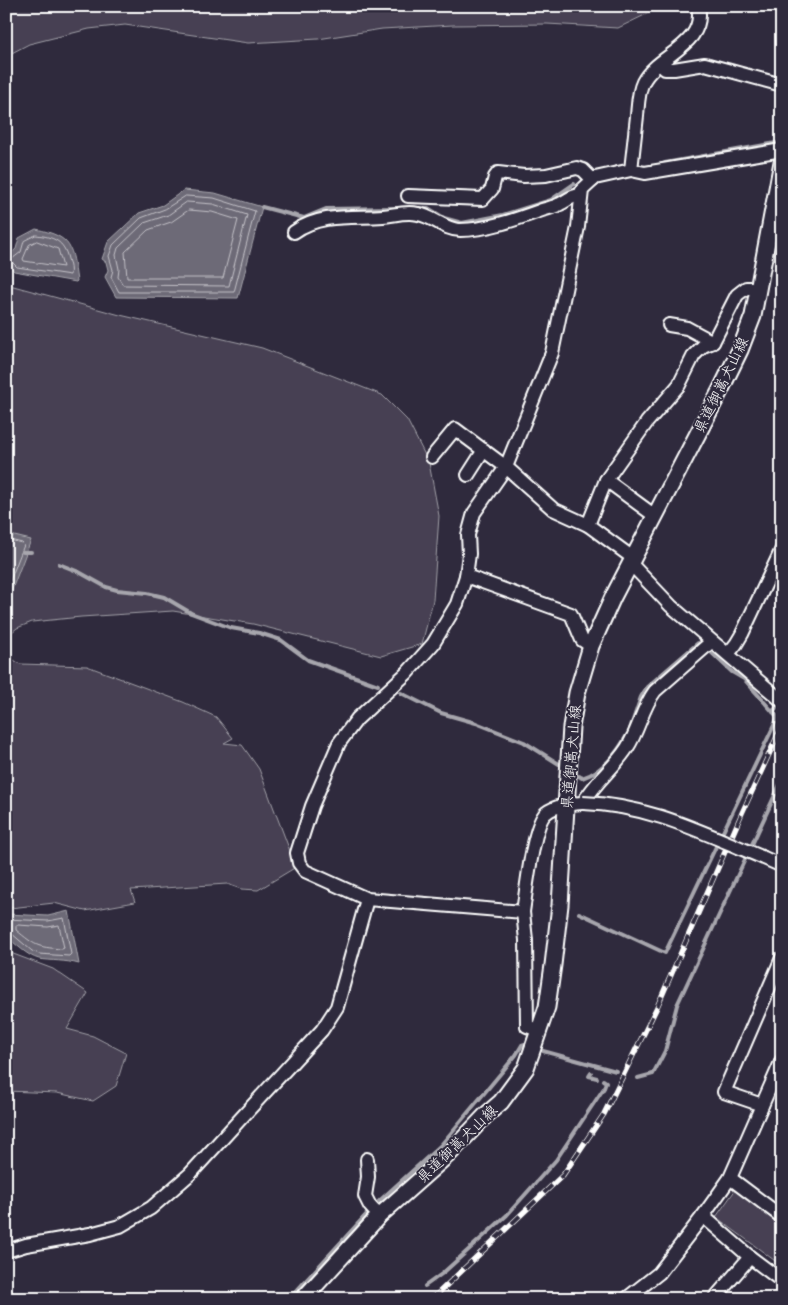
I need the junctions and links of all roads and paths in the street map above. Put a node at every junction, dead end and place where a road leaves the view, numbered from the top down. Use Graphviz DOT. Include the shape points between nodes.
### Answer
graph roads {
  1 [pos="698,6"];
  2 [pos="660,64"];
  3 [pos="782,85"];
  4 [pos="782,150"];
  5 [pos="782,162"];
  6 [pos="631,170"];
  7 [pos="593,180"];
  8 [pos="580,194"];
  9 [pos="408,196"];
  10 [pos="294,232"];
  11 [pos="758,288"];
  12 [pos="669,325"];
  13 [pos="713,342"];
  14 [pos="484,450"];
  15 [pos="432,457"];
  16 [pos="506,467"];
  17 [pos="468,474"];
  18 [pos="606,480"];
  19 [pos="655,516"];
  20 [pos="588,525"];
  21 [pos="782,549"];
  22 [pos="632,560"];
  23 [pos="466,576"];
  24 [pos="711,642"];
  25 [pos="591,646"];
  26 [pos="728,654"];
  27 [pos="782,701"];
  28 [pos="583,803"];
  29 [pos="567,804"];
  30 [pos="782,866"];
  31 [pos="366,899"];
  32 [pos="523,912"];
  33 [pos="782,958"];
  34 [pos="540,1031"];
  35 [pos="782,1060"];
  36 [pos="762,1106"];
  37 [pos="367,1159"];
  38 [pos="730,1178"];
  39 [pos="376,1212"];
  40 [pos="781,1214"];
  41 [pos="703,1216"];
  42 [pos="6,1251"];
  43 [pos="750,1257"];
  44 [pos="782,1280"];
  45 [pos="304,1299"];
  46 [pos="626,1299"];
  47 [pos="714,1299"];
  1 -- 2 [label="street" via="698,23 690,38 680,50"];
  2 -- 3 [label="street" via="665,69 674,70 705,64"];
  2 -- 6 [label="street" via="641,89"];
  4 -- 6 [label="street" via="645,173"];
  5 -- 11 [label="main road, 県道御嵩犬山線"];
  6 -- 7 [label="street"];
  7 -- 8 [label="street"];
  7 -- 9 [label="street" via="577,168 546,175 498,174 492,189 483,199"];
  8 -- 10 [label="street" via="523,217 470,229 448,228 410,213 327,218"];
  8 -- 16 [label="street" via="578,227 552,353"];
  11 -- 13 [label="street" via="746,288 737,295"];
  11 -- 19 [label="main road, 県道御嵩犬山線" via="753,316 740,350"];
  12 -- 13 [label="street" via="687,328"];
  13 -- 18 [label="street" via="694,355 679,385 647,422"];
  14 -- 15 [label="street" via="455,429"];
  14 -- 16 [label="street"];
  14 -- 17 [label="street"];
  16 -- 20 [label="street" via="554,508"];
  16 -- 23 [label="street" via="474,513 468,535"];
  18 -- 19 [label="street"];
  18 -- 20 [label="street"];
  19 -- 22 [label="main road, 県道御嵩犬山線"];
  20 -- 22 [label="street"];
  21 -- 26 [label="street" via="742,634"];
  22 -- 24 [label="street" via="671,606"];
  22 -- 25 [label="main road, 県道御嵩犬山線"];
  23 -- 25 [label="street" via="571,614 582,640"];
  23 -- 31 [label="street" via="457,604 434,644 357,719 339,742 312,806 297,853 299,864 305,870"];
  24 -- 26 [label="street"];
  24 -- 28 [label="street" via="655,691 626,750"];
  25 -- 29 [label="main road, 県道御嵩犬山線" via="571,728"];
  26 -- 27 [label="street"];
  28 -- 29 [label="street"];
  28 -- 30 [label="street, bridge" via="609,804 646,812"];
  29 -- 32 [label="street" via="545,814 538,828"];
  29 -- 34 [label="main road, 県道御嵩犬山線" via="558,923 547,1007"];
  31 -- 32 [label="street"];
  31 -- 42 [label="street" via="337,1007 322,1030 190,1174 151,1208 120,1226"];
  32 -- 34 [label="street" via="527,1026"];
  33 -- 36 [label="street" via="724,1092"];
  34 -- 39 [label="main road, 県道御嵩犬山線" via="526,1068 501,1102 450,1153"];
  35 -- 36 [label="street"];
  36 -- 38 [label="street"];
  37 -- 39 [label="street" via="365,1196"];
  38 -- 40 [label="street"];
  38 -- 41 [label="street"];
  39 -- 45 [label="main road, 県道御嵩犬山線"];
  41 -- 43 [label="street"];
  41 -- 46 [label="street" via="659,1273"];
  43 -- 44 [label="street"];
  43 -- 47 [label="street"];
}
